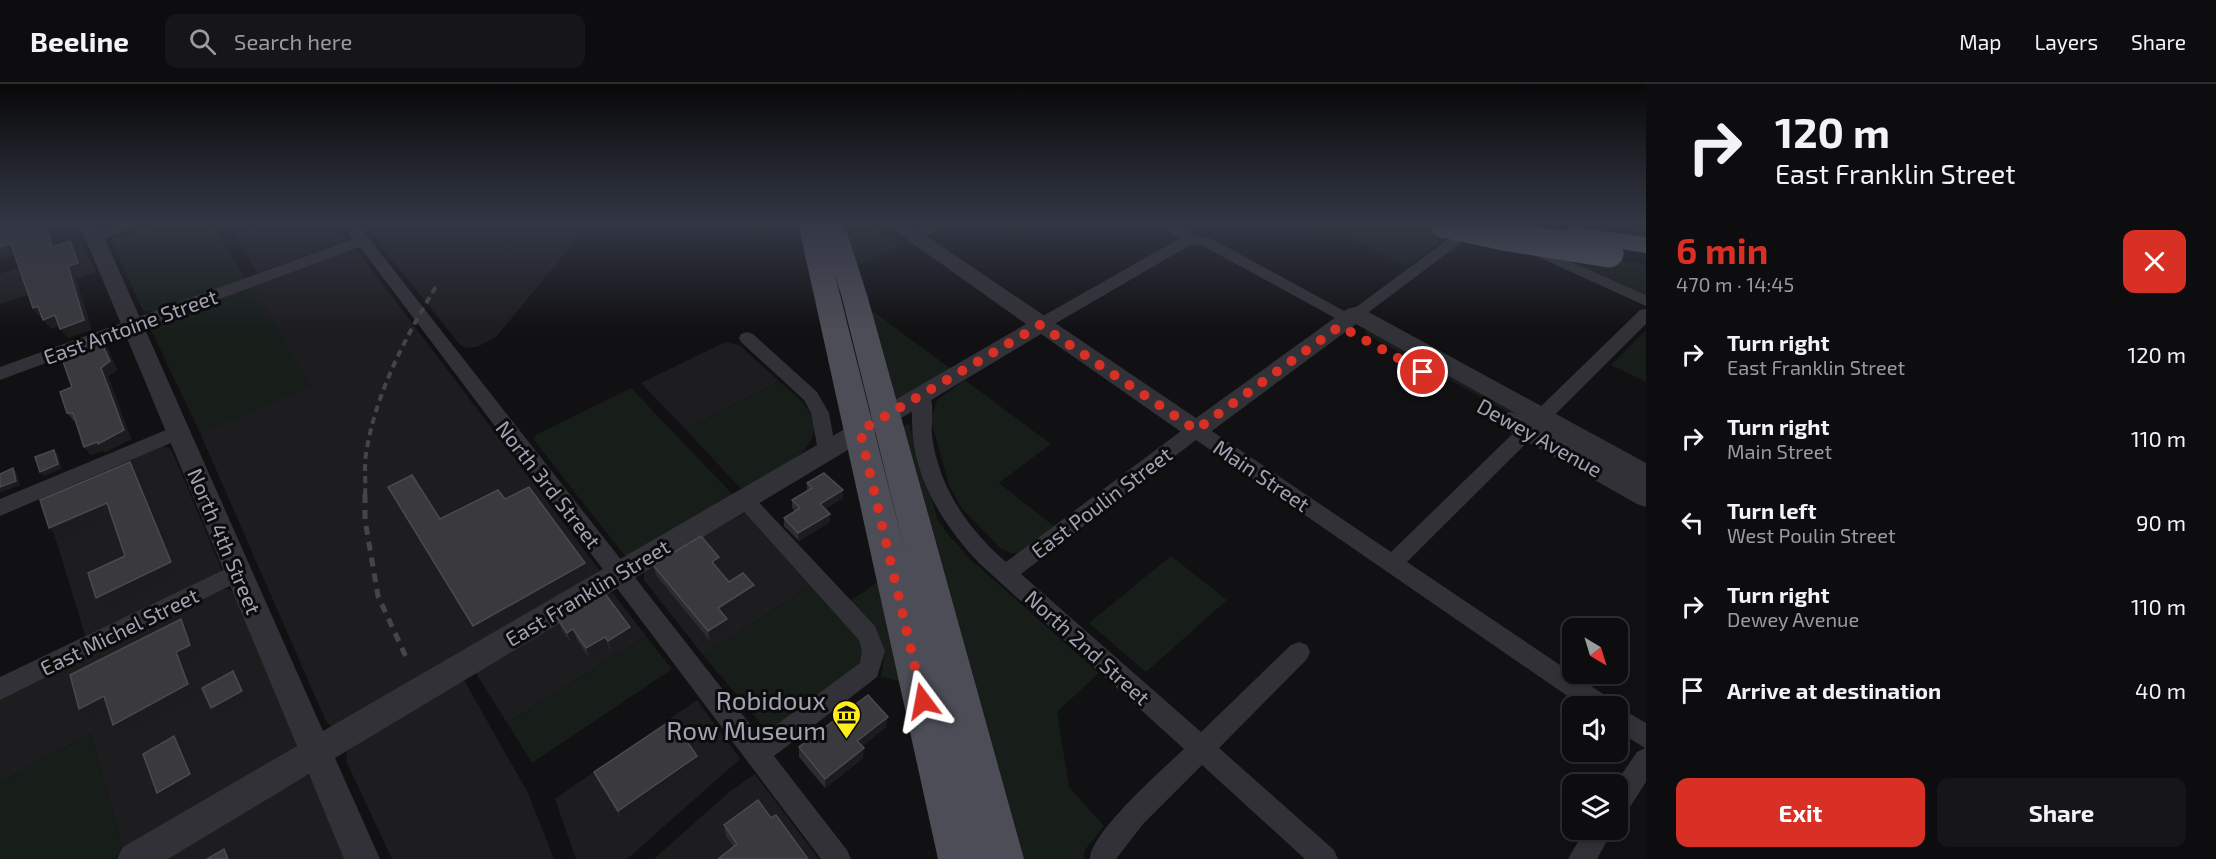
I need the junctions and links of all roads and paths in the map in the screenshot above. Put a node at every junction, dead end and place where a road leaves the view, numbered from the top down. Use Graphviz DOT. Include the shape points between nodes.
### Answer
graph roads {
  1 [pos="103,259"];
  2 [pos="313,259"];
  3 [pos="376,259"];
  4 [pos="821,259"];
  5 [pos="843,259"];
  6 [pos="945,259"];
  7 [pos="1155,259"];
  8 [pos="1238,259"];
  9 [pos="1430,259"];
  10 [pos="1555,259"];
  11 [pos="1646,301"];
  12 [pos="1646,314"];
  13 [pos="1347,320"];
  14 [pos="1040,325"];
  15 [pos="132,326"];
  16 [pos="747,338"];
  17 [pos="0,374"];
  18 [pos="922,396"];
  19 [pos="872,424"];
  20 [pos="1535,424"];
  21 [pos="1196,430"];
  22 [pos="178,432"];
  23 [pos="826,451"];
  24 [pos="1646,475"];
  25 [pos="1646,496"];
  26 [pos="744,499"];
  27 [pos="0,508"];
  28 [pos="1393,562"];
  29 [pos="238,572"];
  30 [pos="618,573"];
  31 [pos="1006,574"];
  32 [pos="1299,652"];
  33 [pos="0,689"];
  34 [pos="1587,696"];
  35 [pos="1628,725"];
  36 [pos="1646,737"];
  37 [pos="1201,748"];
  38 [pos="316,752"];
  39 [pos="757,754"];
  40 [pos="1646,760"];
  41 [pos="1628,787"];
  42 [pos="1593,840"];
  43 [pos="135,859"];
  44 [pos="362,859"];
  45 [pos="838,859"];
  46 [pos="960,859"];
  47 [pos="1002,859"];
  48 [pos="1103,859"];
  49 [pos="1324,859"];
  50 [pos="1581,859"];
  1 -- 15 [label="street, North 4th Street"];
  2 -- 15 [label="street, East Antoine Street"];
  3 -- 30 [label="street, North 3rd Street"];
  4 -- 19 [label="main road"];
  5 -- 19 [label="main road" via="855,298"];
  6 -- 14 [label="street, Main Street"];
  7 -- 14 [label="street"];
  8 -- 13 [label="street, Dewey Avenue"];
  9 -- 13 [label="street"];
  10 -- 11 [label="street"];
  12 -- 20 [label="street"];
  13 -- 20 [label="street, Dewey Avenue"];
  13 -- 21 [label="street"];
  14 -- 18 [label="street, East Franklin Street"];
  14 -- 21 [label="street, Main Street"];
  15 -- 17 [label="street, East Antoine Street"];
  15 -- 22 [label="street, North 4th Street"];
  16 -- 23 [label="street" via="811,396 820,413"];
  18 -- 19 [label="street, East Franklin Street"];
  18 -- 31 [label="street, North 2nd Street" via="924,446 944,506 982,556"];
  19 -- 23 [label="street, East Franklin Street"];
  19 -- 46 [label="main road"];
  19 -- 47 [label="main road"];
  20 -- 24 [label="street, Dewey Avenue"];
  20 -- 25 [label="street, Dewey Avenue"];
  20 -- 28 [label="street"];
  21 -- 28 [label="street, Main Street"];
  21 -- 31 [label="street, East Poulin Street"];
  22 -- 27 [label="street"];
  22 -- 29 [label="street, North 4th Street"];
  23 -- 26 [label="street, East Franklin Street"];
  26 -- 30 [label="street, East Franklin Street"];
  26 -- 39 [label="street" via="867,633 875,656 869,670"];
  28 -- 34 [label="street, Main Street"];
  29 -- 33 [label="street, East Michel Street"];
  29 -- 38 [label="street, North 4th Street"];
  30 -- 38 [label="street, East Franklin Street"];
  30 -- 39 [label="street, North 3rd Street"];
  31 -- 37 [label="street, North 2nd Street"];
  32 -- 37 [label="street"];
  35 -- 36 [label="street"];
  37 -- 48 [label="street" via="1134,815"];
  37 -- 49 [label="street, North 2nd Street"];
  38 -- 43 [label="street, East Franklin Street"];
  38 -- 44 [label="street, North 4th Street"];
  39 -- 45 [label="street, North 3rd Street"];
  40 -- 41 [label="street"];
  42 -- 50 [label="street"];
}
